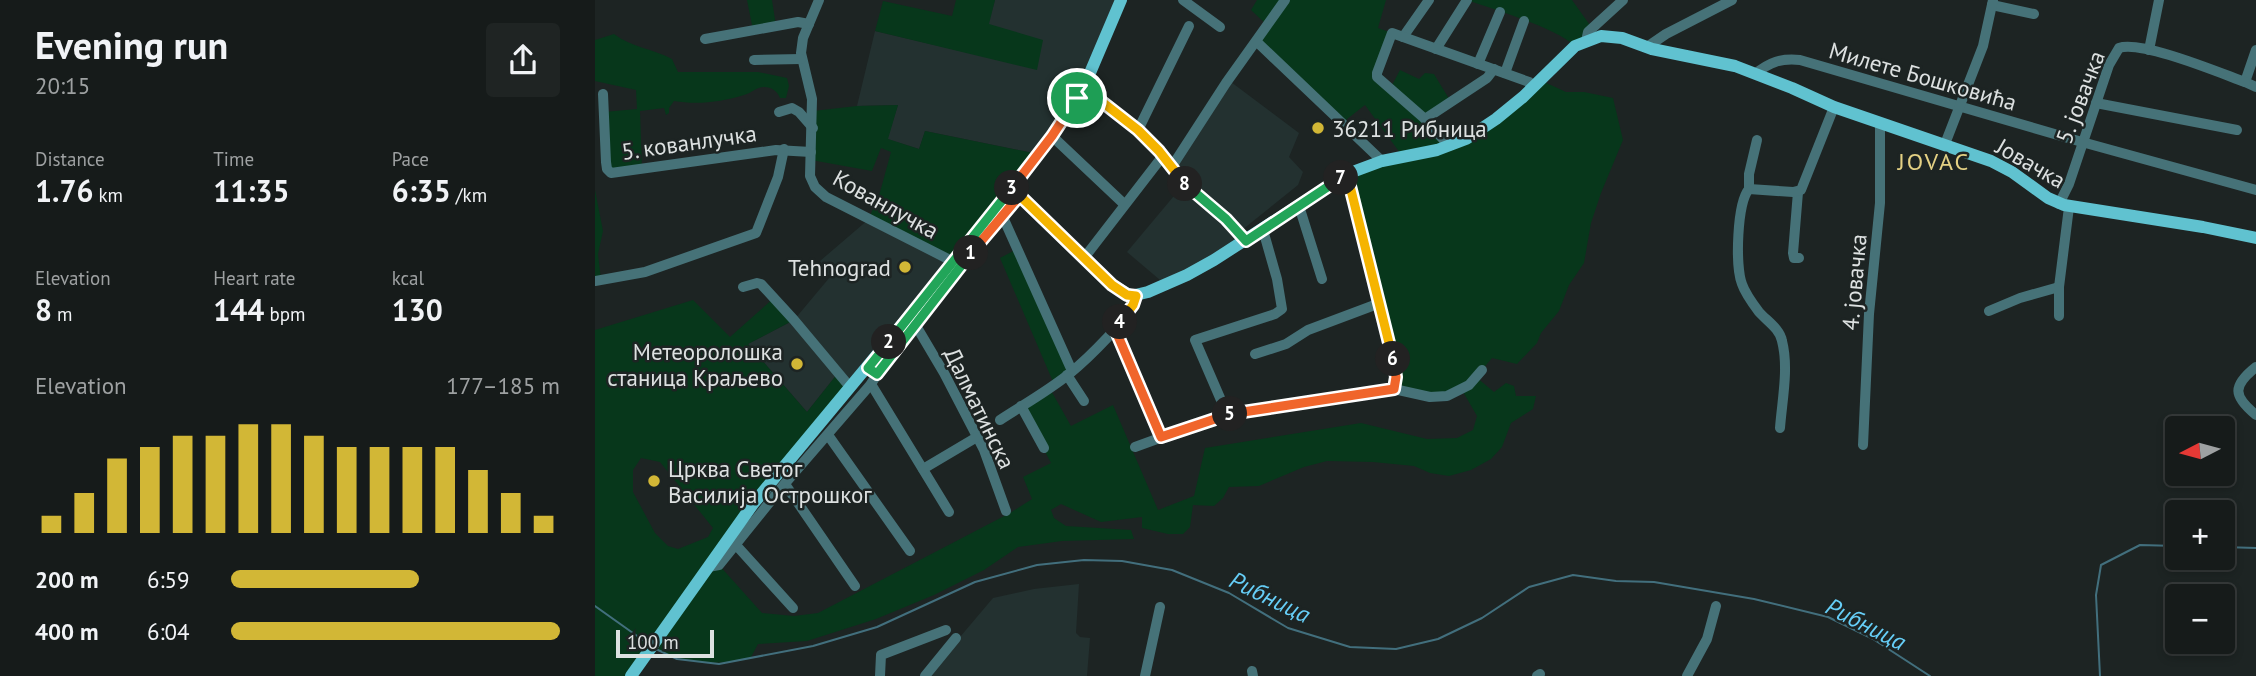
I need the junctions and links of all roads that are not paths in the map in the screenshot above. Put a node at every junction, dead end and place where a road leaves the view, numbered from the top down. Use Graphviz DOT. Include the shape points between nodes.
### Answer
graph roads {
  1 [pos="819,0"];
  2 [pos="1121,0"];
  3 [pos="1183,0"];
  4 [pos="1285,0"];
  5 [pos="1429,0"];
  6 [pos="1468,0"];
  7 [pos="1623,0"];
  8 [pos="1732,0"];
  9 [pos="2159,0"];
  10 [pos="1993,3"];
  11 [pos="1500,12"];
  12 [pos="2034,14"];
  13 [pos="1524,21"];
  14 [pos="809,24"];
  15 [pos="1189,26"];
  16 [pos="1220,27"];
  17 [pos="1403,37"];
  18 [pos="705,39"];
  19 [pos="1586,41"];
  20 [pos="1257,42"];
  21 [pos="1647,47"];
  22 [pos="1436,49"];
  23 [pos="2149,50"];
  24 [pos="2256,50"];
  25 [pos="801,59"];
  26 [pos="754,61"];
  27 [pos="1478,64"];
  28 [pos="1494,69"];
  29 [pos="1505,73"];
  30 [pos="1755,74"];
  31 [pos="2245,82"];
  32 [pos="1534,86"];
  33 [pos="1083,87"];
  34 [pos="2256,87"];
  35 [pos="603,94"];
  36 [pos="2096,103"];
  37 [pos="1834,107"];
  38 [pos="1960,107"];
  39 [pos="779,112"];
  40 [pos="1425,119"];
  41 [pos="1880,123"];
  42 [pos="813,128"];
  43 [pos="1138,130"];
  44 [pos="2237,130"];
  45 [pos="1052,136"];
  46 [pos="1757,140"];
  47 [pos="2082,142"];
  48 [pos="1945,144"];
  49 [pos="1449,146"];
  50 [pos="784,149"];
  51 [pos="811,152"];
  52 [pos="1163,157"];
  53 [pos="1382,162"];
  54 [pos="1154,167"];
  55 [pos="1170,167"];
  56 [pos="1347,174"];
  57 [pos="1749,189"];
  58 [pos="2256,190"];
  59 [pos="1016,191"];
  60 [pos="1798,192"];
  61 [pos="1124,204"];
  62 [pos="2064,205"];
  63 [pos="1300,206"];
  64 [pos="1002,215"];
  65 [pos="1263,230"];
  66 [pos="2256,238"];
  67 [pos="1246,241"];
  68 [pos="1799,257"];
  69 [pos="1084,258"];
  70 [pos="954,262"];
  71 [pos="1322,279"];
  72 [pos="595,281"];
  73 [pos="743,287"];
  74 [pos="2059,287"];
  75 [pos="1136,296"];
  76 [pos="1380,303"];
  77 [pos="1989,312"];
  78 [pos="2059,316"];
  79 [pos="915,324"];
  80 [pos="1115,329"];
  81 [pos="1255,354"];
  82 [pos="2256,367"];
  83 [pos="1482,370"];
  84 [pos="1070,373"];
  85 [pos="872,375"];
  86 [pos="850,387"];
  87 [pos="1394,389"];
  88 [pos="1084,401"];
  89 [pos="1021,407"];
  90 [pos="1227,415"];
  91 [pos="2256,415"];
  92 [pos="1000,420"];
  93 [pos="1780,428"];
  94 [pos="828,435"];
  95 [pos="977,437"];
  96 [pos="1161,437"];
  97 [pos="1863,445"];
  98 [pos="1135,447"];
  99 [pos="1044,448"];
  100 [pos="923,469"];
  101 [pos="785,484"];
  102 [pos="1006,511"];
  103 [pos="949,512"];
  104 [pos="736,545"];
  105 [pos="910,551"];
  106 [pos="708,567"];
  107 [pos="855,586"];
  108 [pos="1716,606"];
  109 [pos="1160,607"];
  110 [pos="793,608"];
  111 [pos="946,630"];
  112 [pos="956,638"];
  113 [pos="631,676"];
  114 [pos="880,676"];
  115 [pos="925,676"];
  116 [pos="1145,676"];
  117 [pos="1688,676"];
  1 -- 14 [label="street, Кованлучка"];
  2 -- 33 [label="main road"];
  3 -- 16 [label="street"];
  4 -- 20 [label="street"];
  5 -- 17 [label="street"];
  6 -- 22 [label="street"];
  7 -- 19 [label="street" via="1588,32"];
  8 -- 21 [label="street"];
  9 -- 23 [label="street"];
  10 -- 12 [label="street"];
  10 -- 38 [label="street"];
  11 -- 27 [label="street"];
  13 -- 29 [label="street"];
  14 -- 18 [label="street" via="798,22"];
  14 -- 25 [label="street, Кованлучка"];
  15 -- 43 [label="street"];
  17 -- 22 [label="street"];
  17 -- 40 [label="street" via="1392,33 1377,77"];
  19 -- 21 [label="main road, Јовачка" via="1612,36"];
  19 -- 32 [label="main road" via="1570,50"];
  20 -- 53 [label="street"];
  20 -- 55 [label="street"];
  21 -- 30 [label="main road, Јовачка" via="1726,63"];
  22 -- 27 [label="street"];
  23 -- 31 [label="street, 5. јовачка"];
  23 -- 36 [label="street, 5. јовачка" via="2126,46 2116,51"];
  24 -- 31 [label="street"];
  25 -- 26 [label="street"];
  25 -- 42 [label="street, Кованлучка" via="812,99"];
  27 -- 28 [label="street"];
  28 -- 29 [label="street"];
  28 -- 40 [label="street"];
  29 -- 32 [label="street"];
  30 -- 37 [label="main road, Јовачка"];
  30 -- 38 [label="street, Милете Бошковића" via="1784,58 1800,60"];
  31 -- 34 [label="street, 5. јовачка"];
  32 -- 49 [label="main road" via="1482,129"];
  33 -- 43 [label="street"];
  33 -- 45 [label="main road"];
  35 -- 50 [label="street, 5. кованлучка" via="606,166 611,173"];
  36 -- 44 [label="street"];
  36 -- 47 [label="street, 5. јовачка"];
  37 -- 41 [label="main road, Јовачка"];
  37 -- 60 [label="street"];
  38 -- 47 [label="street, Милете Бошковића"];
  38 -- 48 [label="street"];
  39 -- 42 [label="street" via="792,108"];
  40 -- 49 [label="street"];
  41 -- 48 [label="main road, Јовачка"];
  41 -- 97 [label="street, 4. јовачка" via="1880,203"];
  42 -- 51 [label="street, Кованлучка"];
  43 -- 52 [label="street"];
  45 -- 59 [label="main road"];
  45 -- 61 [label="street"];
  46 -- 57 [label="street"];
  47 -- 58 [label="street, Милете Бошковића"];
  47 -- 62 [label="street, 5. јовачка"];
  48 -- 62 [label="main road, Јовачка" via="2007,169"];
  49 -- 53 [label="main road"];
  50 -- 51 [label="street, 5. кованлучка"];
  50 -- 72 [label="street" via="756,233 645,272"];
  51 -- 70 [label="street, Кованлучка" via="810,176 821,193"];
  52 -- 54 [label="street"];
  52 -- 55 [label="street"];
  53 -- 56 [label="main road"];
  54 -- 55 [label="street"];
  54 -- 61 [label="street"];
  55 -- 67 [label="street"];
  56 -- 63 [label="main road"];
  56 -- 76 [label="street"];
  57 -- 60 [label="street"];
  57 -- 93 [label="street" via="1738,236 1741,280 1783,342"];
  59 -- 64 [label="street"];
  59 -- 69 [label="main road"];
  59 -- 70 [label="main road"];
  60 -- 68 [label="street" via="1793,253 1794,258"];
  61 -- 69 [label="street"];
  62 -- 66 [label="main road, Јовачка"];
  62 -- 74 [label="street, 5. јовачка"];
  63 -- 65 [label="main road"];
  63 -- 71 [label="street"];
  64 -- 79 [label="street"];
  64 -- 84 [label="street"];
  65 -- 67 [label="main road"];
  65 -- 90 [label="street" via="1281,297 1280,310 1195,340"];
  67 -- 75 [label="main road" via="1187,275"];
  69 -- 75 [label="main road" via="1119,291"];
  70 -- 85 [label="main road"];
  73 -- 86 [label="street" via="761,284"];
  74 -- 77 [label="street"];
  74 -- 78 [label="street, 5. јовачка"];
  75 -- 80 [label="street"];
  76 -- 81 [label="street"];
  76 -- 87 [label="street" via="1395,368"];
  79 -- 85 [label="street"];
  79 -- 95 [label="street, Далматинска"];
  80 -- 84 [label="street"];
  80 -- 96 [label="street"];
  82 -- 91 [label="street" via="2238,390 2245,406"];
  83 -- 87 [label="street" via="1469,385 1447,396"];
  84 -- 88 [label="street"];
  84 -- 89 [label="street"];
  85 -- 86 [label="main road"];
  85 -- 94 [label="street"];
  85 -- 100 [label="street"];
  86 -- 106 [label="main road" via="753,503"];
  87 -- 90 [label="street"];
  89 -- 92 [label="street"];
  89 -- 99 [label="street"];
  90 -- 96 [label="street"];
  94 -- 101 [label="street"];
  94 -- 105 [label="street"];
  95 -- 100 [label="street"];
  95 -- 102 [label="street, Далматинска"];
  96 -- 98 [label="street"];
  100 -- 103 [label="street"];
  101 -- 104 [label="street"];
  101 -- 107 [label="street"];
  104 -- 106 [label="street" via="719,565"];
  104 -- 110 [label="street"];
  106 -- 113 [label="main road"];
  108 -- 117 [label="street" via="1707,639"];
  109 -- 116 [label="street"];
  111 -- 114 [label="street" via="881,655"];
  112 -- 115 [label="street"];
}
